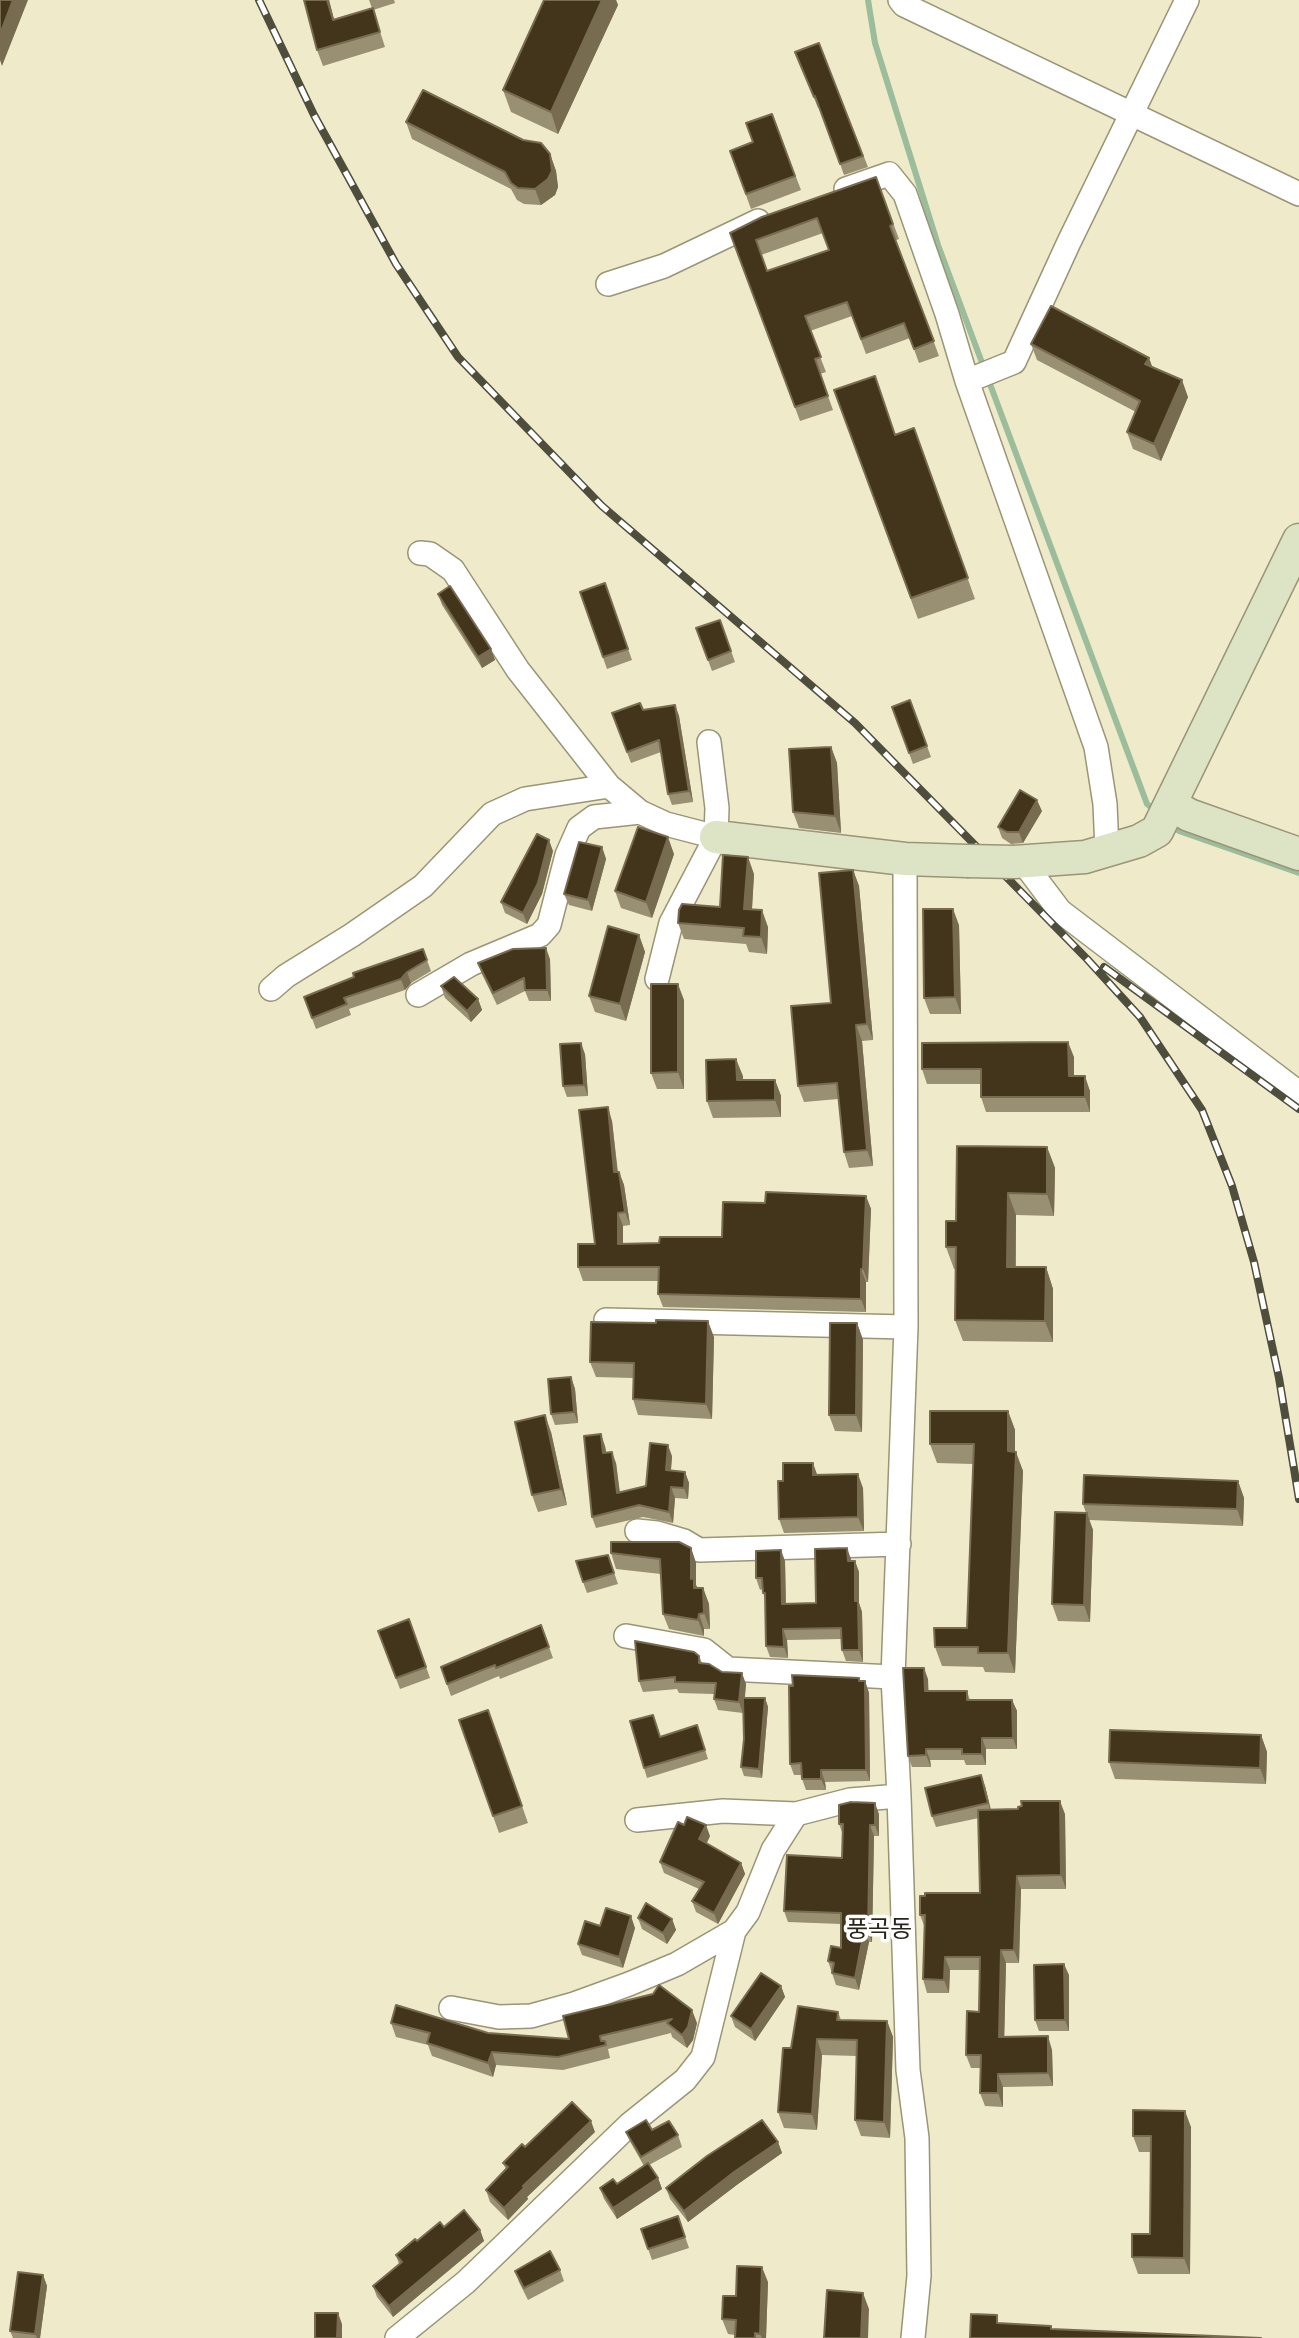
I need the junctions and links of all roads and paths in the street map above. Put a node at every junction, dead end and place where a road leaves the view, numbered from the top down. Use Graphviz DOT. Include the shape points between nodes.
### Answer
graph roads {
  1 [pos="900,0"];
  2 [pos="1187,0"];
  3 [pos="1132,115"];
  4 [pos="1299,194"];
  5 [pos="825,196"];
  6 [pos="775,214"];
  7 [pos="608,284"];
  8 [pos="967,381"];
  9 [pos="1299,540"];
  10 [pos="420,553"];
  11 [pos="709,742"];
  12 [pos="609,786"];
  13 [pos="640,812"];
  14 [pos="1164,815"];
  15 [pos="716,837"];
  16 [pos="1107,850"];
  17 [pos="1299,854"];
  18 [pos="905,859"];
  19 [pos="1018,862"];
  20 [pos="657,979"];
  21 [pos="271,989"];
  22 [pos="418,995"];
  23 [pos="1299,1093"];
  24 [pos="606,1320"];
  25 [pos="906,1327"];
  26 [pos="637,1531"];
  27 [pos="899,1544"];
  28 [pos="626,1636"];
  29 [pos="893,1677"];
  30 [pos="899,1796"];
  31 [pos="796,1814"];
  32 [pos="637,1820"];
  33 [pos="734,1931"];
  34 [pos="451,2008"];
  35 [pos="397,2338"];
  36 [pos="914,2338"];
  1 -- 3 [label="street"];
  2 -- 3 [label="street"];
  3 -- 4 [label="street"];
  3 -- 8 [label="street" via="1014,362"];
  5 -- 8 [label="street" via="889,174 905,194"];
  6 -- 7 [label="street" via="664,267"];
  8 -- 16 [label="street" via="1096,747"];
  9 -- 14 [label="street"];
  10 -- 12 [label="street" via="430,554 453,570 518,670"];
  11 -- 15 [label="street"];
  12 -- 13 [label="street"];
  12 -- 21 [label="street" via="526,799 492,814 423,886"];
  13 -- 15 [label="street"];
  13 -- 22 [label="street" via="594,817 579,828 549,925 540,935 471,964"];
  14 -- 16 [label="street" via="1139,841"];
  14 -- 17 [label="street" via="1189,815"];
  15 -- 18 [label="street"];
  15 -- 20 [label="street" via="671,923"];
  16 -- 19 [label="street" via="1085,857"];
  18 -- 19 [label="street, bridge"];
  18 -- 25 [label="street"];
  19 -- 23 [label="street" via="1060,911"];
  24 -- 25 [label="street"];
  25 -- 27 [label="street"];
  26 -- 27 [label="street" via="684,1541 699,1550"];
  27 -- 29 [label="street"];
  28 -- 29 [label="street" via="704,1650 728,1669"];
  29 -- 30 [label="street"];
  30 -- 31 [label="street" via="850,1800"];
  30 -- 36 [label="street" via="908,2070 917,2138 919,2276"];
  31 -- 32 [label="street" via="723,1811"];
  31 -- 33 [label="street"];
  33 -- 34 [label="street" via="677,1964 531,2016 499,2017"];
  33 -- 35 [label="street" via="703,2057 685,2080 629,2125 466,2282"];
}
